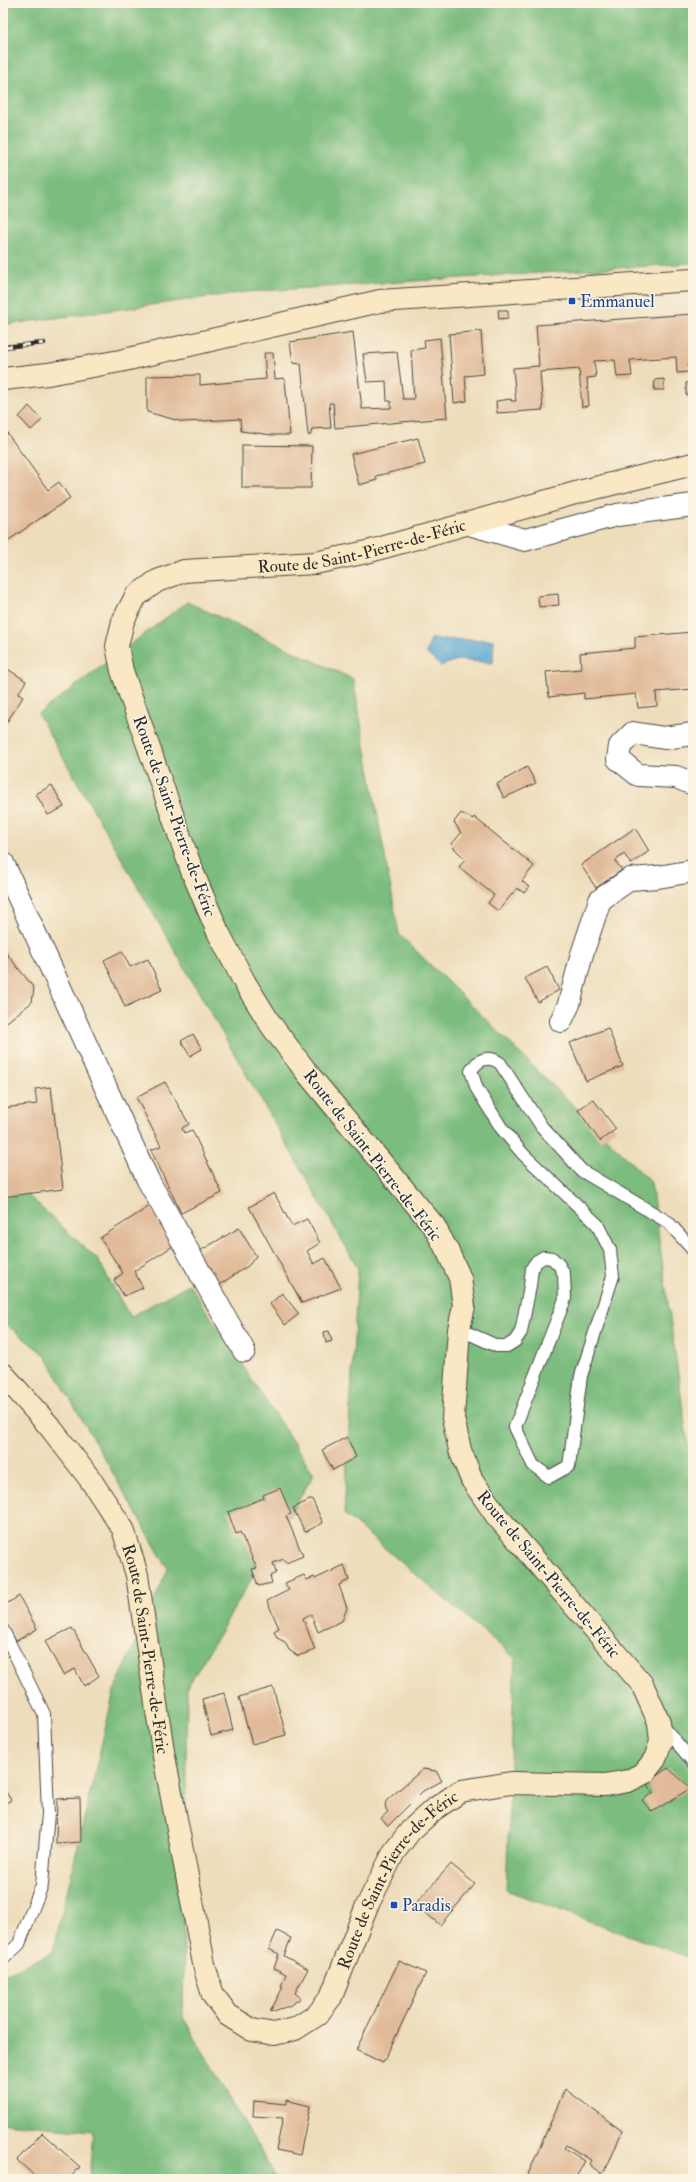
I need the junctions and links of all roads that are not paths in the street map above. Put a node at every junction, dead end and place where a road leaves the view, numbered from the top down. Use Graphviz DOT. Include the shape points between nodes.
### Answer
graph roads {
  1 [pos="693,280"];
  2 [pos="3,379"];
  3 [pos="693,464"];
  4 [pos="693,505"];
  5 [pos="469,524"];
  6 [pos="693,734"];
  7 [pos="693,784"];
  8 [pos="3,863"];
  9 [pos="693,871"];
  10 [pos="561,1021"];
  11 [pos="693,1250"];
  12 [pos="459,1329"];
  13 [pos="244,1350"];
  14 [pos="3,1374"];
  15 [pos="3,1630"];
  16 [pos="659,1722"];
  17 [pos="693,1762"];
  18 [pos="3,1958"];
  1 -- 2 [label="street" via="380,302 120,361"];
  3 -- 5 [label="street, Route de Saint-Pierre-de-Féric" via="630,478"];
  4 -- 5 [label="street" via="617,515 525,540"];
  5 -- 12 [label="street, Route de Saint-Pierre-de-Féric" via="367,552 314,563 184,571 157,581 136,596 123,621 117,646 122,671 192,871 218,932 271,1026 434,1226 460,1278 464,1306"];
  6 -- 7 [label="street" via="664,738 633,733 620,746 618,760 638,775 676,778"];
  8 -- 13 [label="street" via="148,1180"];
  9 -- 10 [label="street" via="658,877 630,878 600,900 569,1004"];
  11 -- 12 [label="lane" via="668,1222 582,1171 542,1127 500,1063 493,1058 484,1059 475,1063 471,1071 477,1089 502,1129 523,1154 597,1224 610,1250 613,1276 581,1376 569,1466 549,1477 533,1465 515,1427 565,1299 564,1274 559,1265 552,1258 544,1257 532,1268 521,1332 515,1341 507,1346 497,1346"];
  12 -- 16 [label="street, Route de Saint-Pierre-de-Féric" via="453,1418 460,1450 472,1480 496,1515 642,1684"];
  14 -- 16 [label="street, Route de Saint-Pierre-de-Féric" via="90,1479 123,1529 137,1575 163,1751 205,1969 213,1995 228,2016 252,2030 274,2034 295,2029 317,2015 330,1997 366,1908 394,1852 411,1830 433,1810 461,1791 511,1783 605,1785 628,1781 644,1773 655,1759 661,1742"];
  15 -- 18 [label="lane" via="44,1714 48,1813 42,1885 19,1944"];
  16 -- 17 [label="lane"];
}
